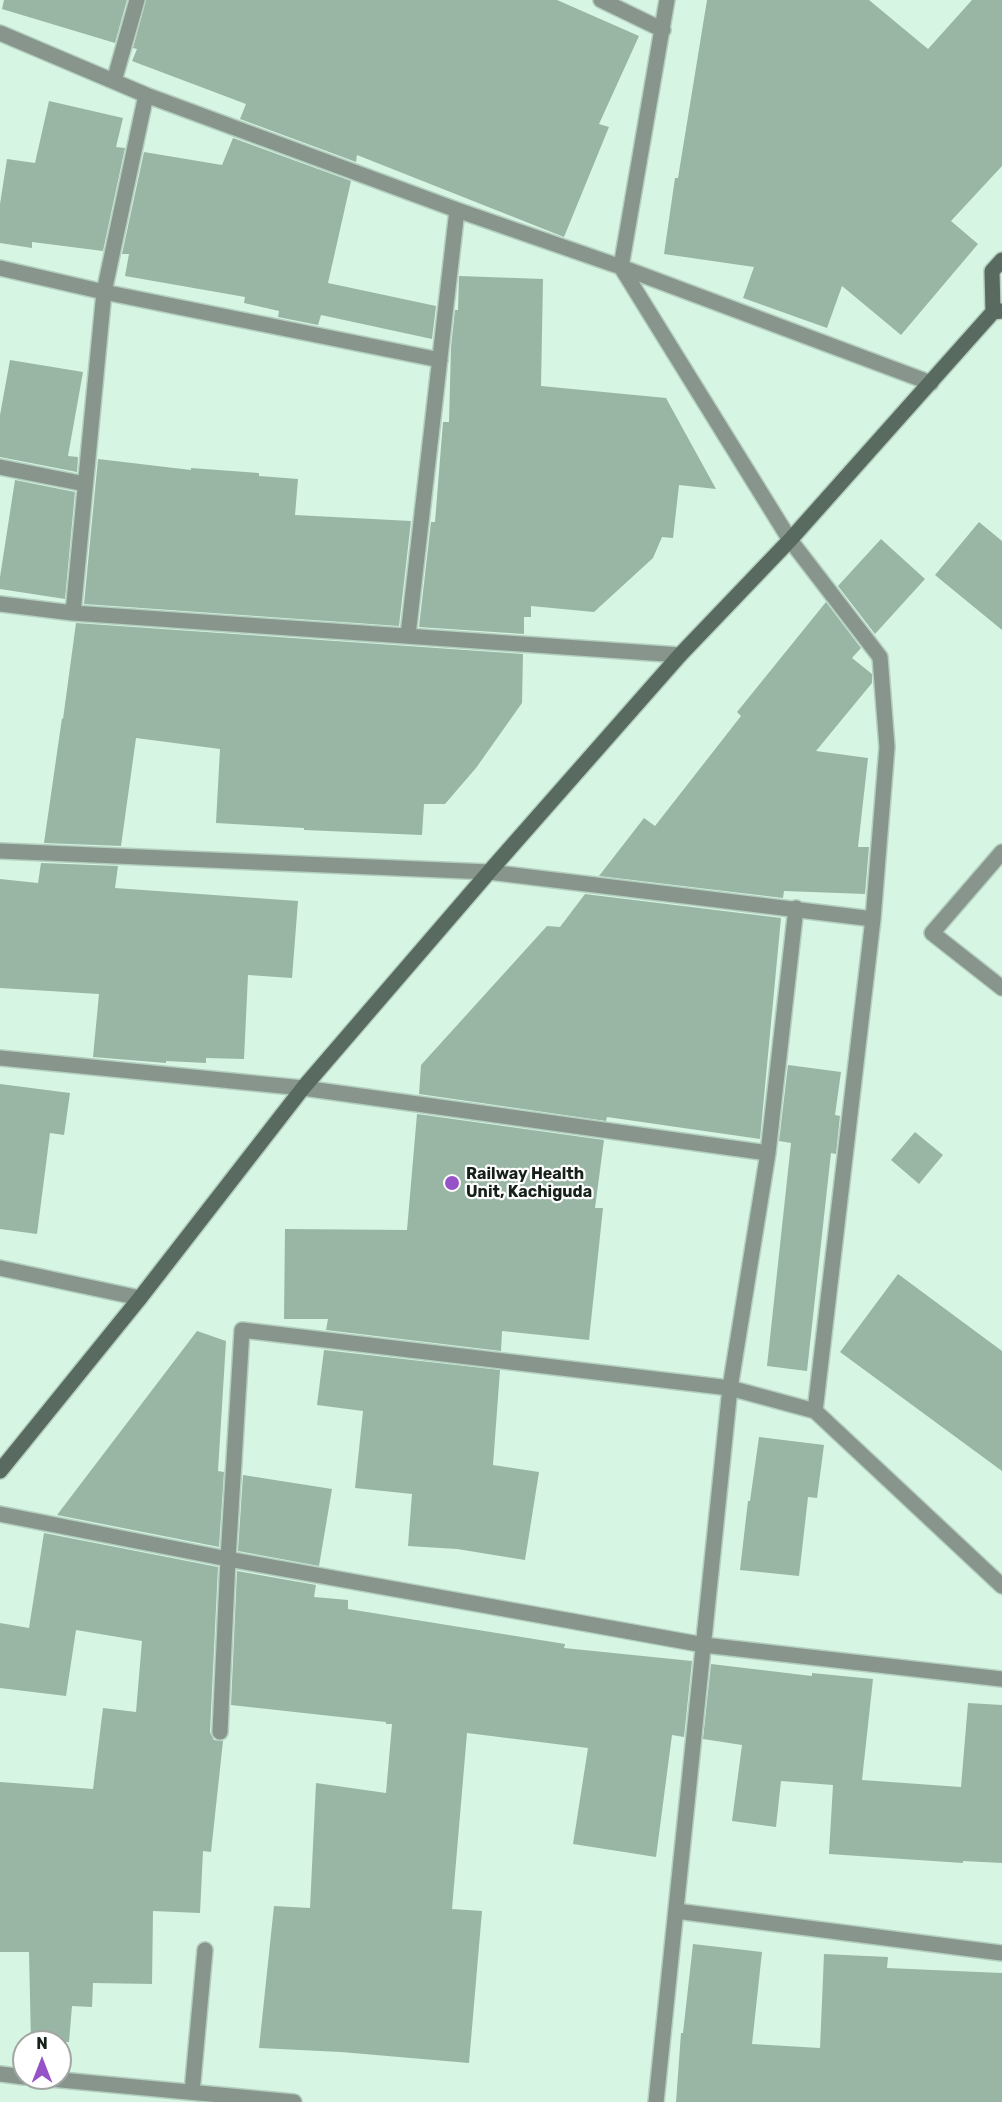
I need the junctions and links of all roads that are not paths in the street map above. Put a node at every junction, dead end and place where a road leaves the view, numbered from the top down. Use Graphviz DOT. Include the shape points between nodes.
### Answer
graph roads {
  1 [pos="137,0"];
  2 [pos="601,0"];
  3 [pos="668,0"];
  4 [pos="663,30"];
  5 [pos="0,33"];
  6 [pos="114,81"];
  7 [pos="146,95"];
  8 [pos="457,210"];
  9 [pos="1002,260"];
  10 [pos="621,267"];
  11 [pos="0,268"];
  12 [pos="104,292"];
  13 [pos="997,311"];
  14 [pos="440,360"];
  15 [pos="931,383"];
  16 [pos="0,467"];
  17 [pos="85,484"];
  18 [pos="790,540"];
  19 [pos="0,604"];
  20 [pos="74,613"];
  21 [pos="408,635"];
  22 [pos="680,655"];
  23 [pos="0,851"];
  24 [pos="1002,852"];
  25 [pos="489,872"];
  26 [pos="796,908"];
  27 [pos="873,919"];
  28 [pos="1002,988"];
  29 [pos="0,1058"];
  30 [pos="303,1089"];
  31 [pos="768,1153"];
  32 [pos="0,1268"];
  33 [pos="140,1298"];
  34 [pos="730,1388"];
  35 [pos="815,1411"];
  36 [pos="0,1471"];
  37 [pos="0,1514"];
  38 [pos="228,1559"];
  39 [pos="1002,1586"];
  40 [pos="704,1645"];
  41 [pos="1002,1679"];
  42 [pos="220,1732"];
  43 [pos="676,1911"];
  44 [pos="205,1950"];
  45 [pos="1002,1953"];
  46 [pos="72,2081"];
  47 [pos="192,2092"];
  48 [pos="294,2102"];
  49 [pos="656,2102"];
  1 -- 6 [label="street"];
  2 -- 4 [label="street"];
  3 -- 4 [label="street"];
  4 -- 10 [label="street"];
  5 -- 6 [label="street"];
  6 -- 7 [label="street"];
  7 -- 8 [label="street"];
  7 -- 12 [label="street"];
  8 -- 10 [label="street"];
  8 -- 14 [label="street"];
  9 -- 13 [label="main road" via="992,271"];
  10 -- 15 [label="street"];
  10 -- 18 [label="street"];
  11 -- 12 [label="street"];
  12 -- 14 [label="street"];
  12 -- 17 [label="street"];
  13 -- 15 [label="main road"];
  14 -- 21 [label="street"];
  15 -- 18 [label="main road"];
  16 -- 17 [label="street"];
  17 -- 20 [label="street"];
  18 -- 22 [label="main road"];
  18 -- 27 [label="street" via="880,657 887,747"];
  19 -- 20 [label="street"];
  20 -- 21 [label="street"];
  21 -- 22 [label="street"];
  22 -- 25 [label="main road"];
  23 -- 25 [label="street"];
  24 -- 28 [label="street" via="932,933"];
  25 -- 26 [label="street"];
  25 -- 30 [label="main road"];
  26 -- 27 [label="street"];
  26 -- 31 [label="street"];
  27 -- 35 [label="street"];
  29 -- 30 [label="street"];
  30 -- 31 [label="street"];
  30 -- 33 [label="main road"];
  31 -- 34 [label="street"];
  32 -- 33 [label="street"];
  33 -- 36 [label="main road"];
  34 -- 35 [label="street"];
  34 -- 38 [label="street" via="242,1330"];
  34 -- 40 [label="street"];
  35 -- 39 [label="street"];
  37 -- 38 [label="street"];
  38 -- 40 [label="street"];
  38 -- 42 [label="street"];
  40 -- 41 [label="street"];
  40 -- 43 [label="street"];
  43 -- 45 [label="street"];
  43 -- 49 [label="street"];
  44 -- 47 [label="street"];
  46 -- 47 [label="street"];
  47 -- 48 [label="street"];
}
